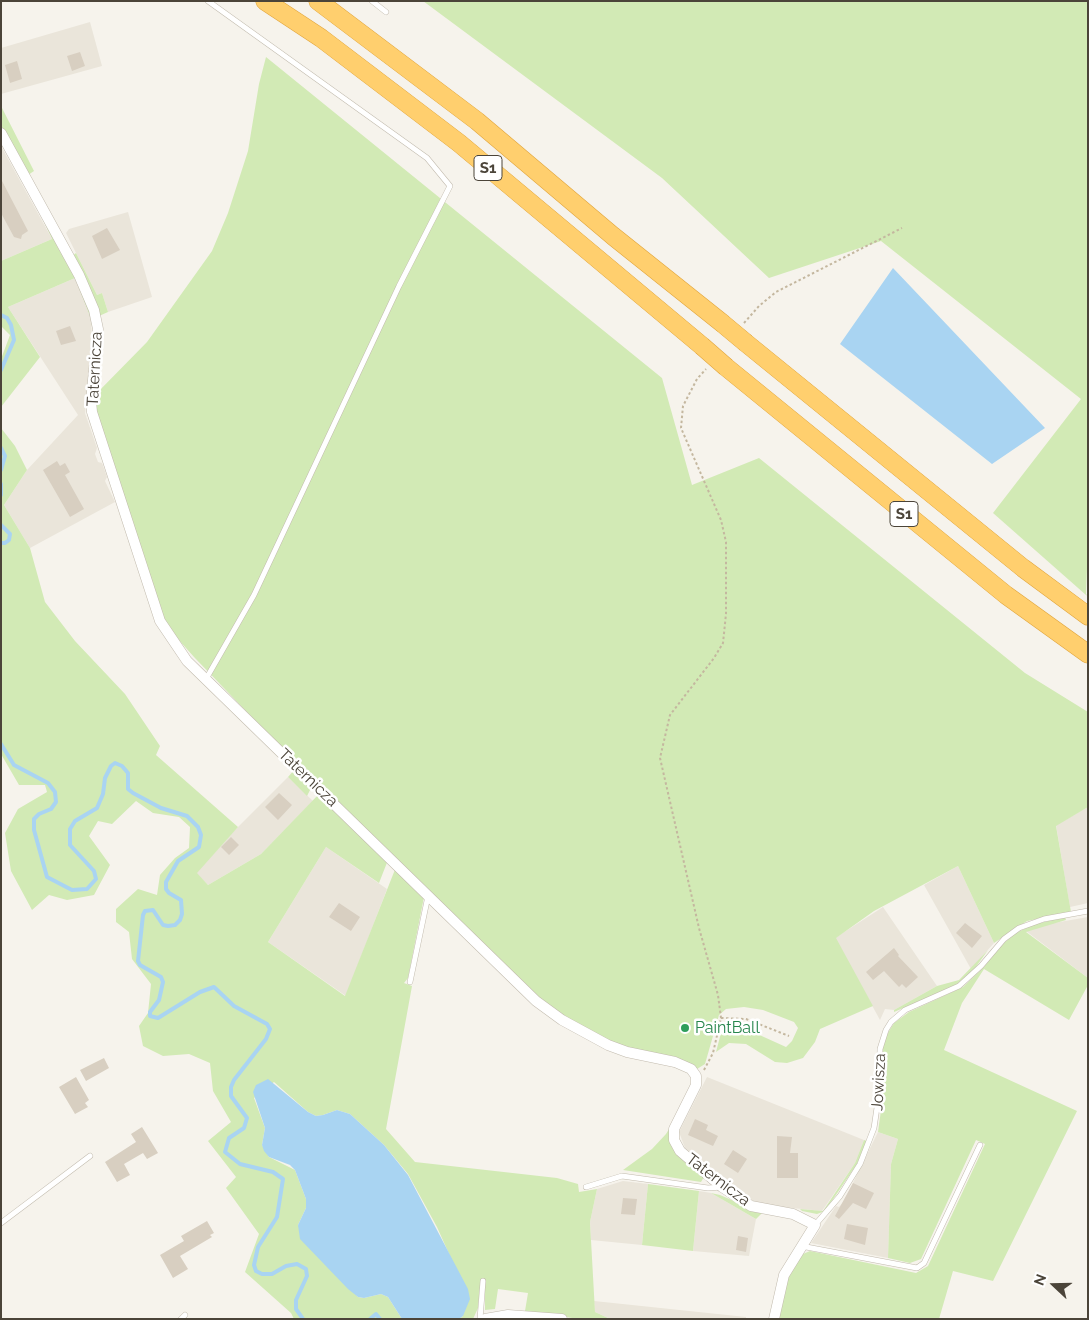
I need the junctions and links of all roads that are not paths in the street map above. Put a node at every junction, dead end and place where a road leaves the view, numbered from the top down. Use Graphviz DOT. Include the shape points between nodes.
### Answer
graph roads {
  1 [pos="208,1"];
  2 [pos="265,1"];
  3 [pos="318,1"];
  4 [pos="372,1"];
  5 [pos="386,12"];
  6 [pos="1,133"];
  7 [pos="1088,616"];
  8 [pos="1088,654"];
  9 [pos="206,679"];
  10 [pos="428,895"];
  11 [pos="1088,911"];
  12 [pos="410,982"];
  13 [pos="980,1145"];
  14 [pos="90,1156"];
  15 [pos="586,1187"];
  16 [pos="722,1187"];
  17 [pos="1,1223"];
  18 [pos="815,1225"];
  19 [pos="801,1246"];
  20 [pos="483,1280"];
  21 [pos="511,1317"];
  22 [pos="480,1319"];
  23 [pos="485,1319"];
  24 [pos="562,1319"];
  25 [pos="774,1319"];
  1 -- 9 [label="lane" via="427,158 450,186 399,286 254,595"];
  2 -- 8 [label="highway, S1, bridge" via="321,38 459,143 726,367 1006,594"];
  3 -- 7 [label="highway, S1, bridge" via="476,121 605,230 1023,568"];
  4 -- 5 [label="lane"];
  6 -- 9 [label="street, Taternicza" via="92,303 98,329 92,412 160,621 187,661"];
  9 -- 10 [label="street, Taternicza"];
  10 -- 12 [label="lane"];
  10 -- 16 [label="street, Taternicza" via="548,1011 608,1045 691,1069 696,1076 695,1090 675,1124 674,1140 686,1157"];
  11 -- 18 [label="lane, Jowisza" via="1044,919 1019,928 1004,938 959,986 905,1010 891,1022 880,1049 879,1100 874,1128 860,1164 840,1196"];
  13 -- 19 [label="lane" via="924,1263 917,1268"];
  14 -- 17 [label="lane"];
  15 -- 16 [label="lane" via="622,1176 708,1188"];
  16 -- 18 [label="street, Taternicza" via="751,1206 793,1214"];
  18 -- 19 [label="street, Jowisza"];
  19 -- 25 [label="street, Jowisza" via="784,1275"];
  20 -- 22 [label="lane"];
  21 -- 23 [label="street"];
  21 -- 24 [label="street"];
}
